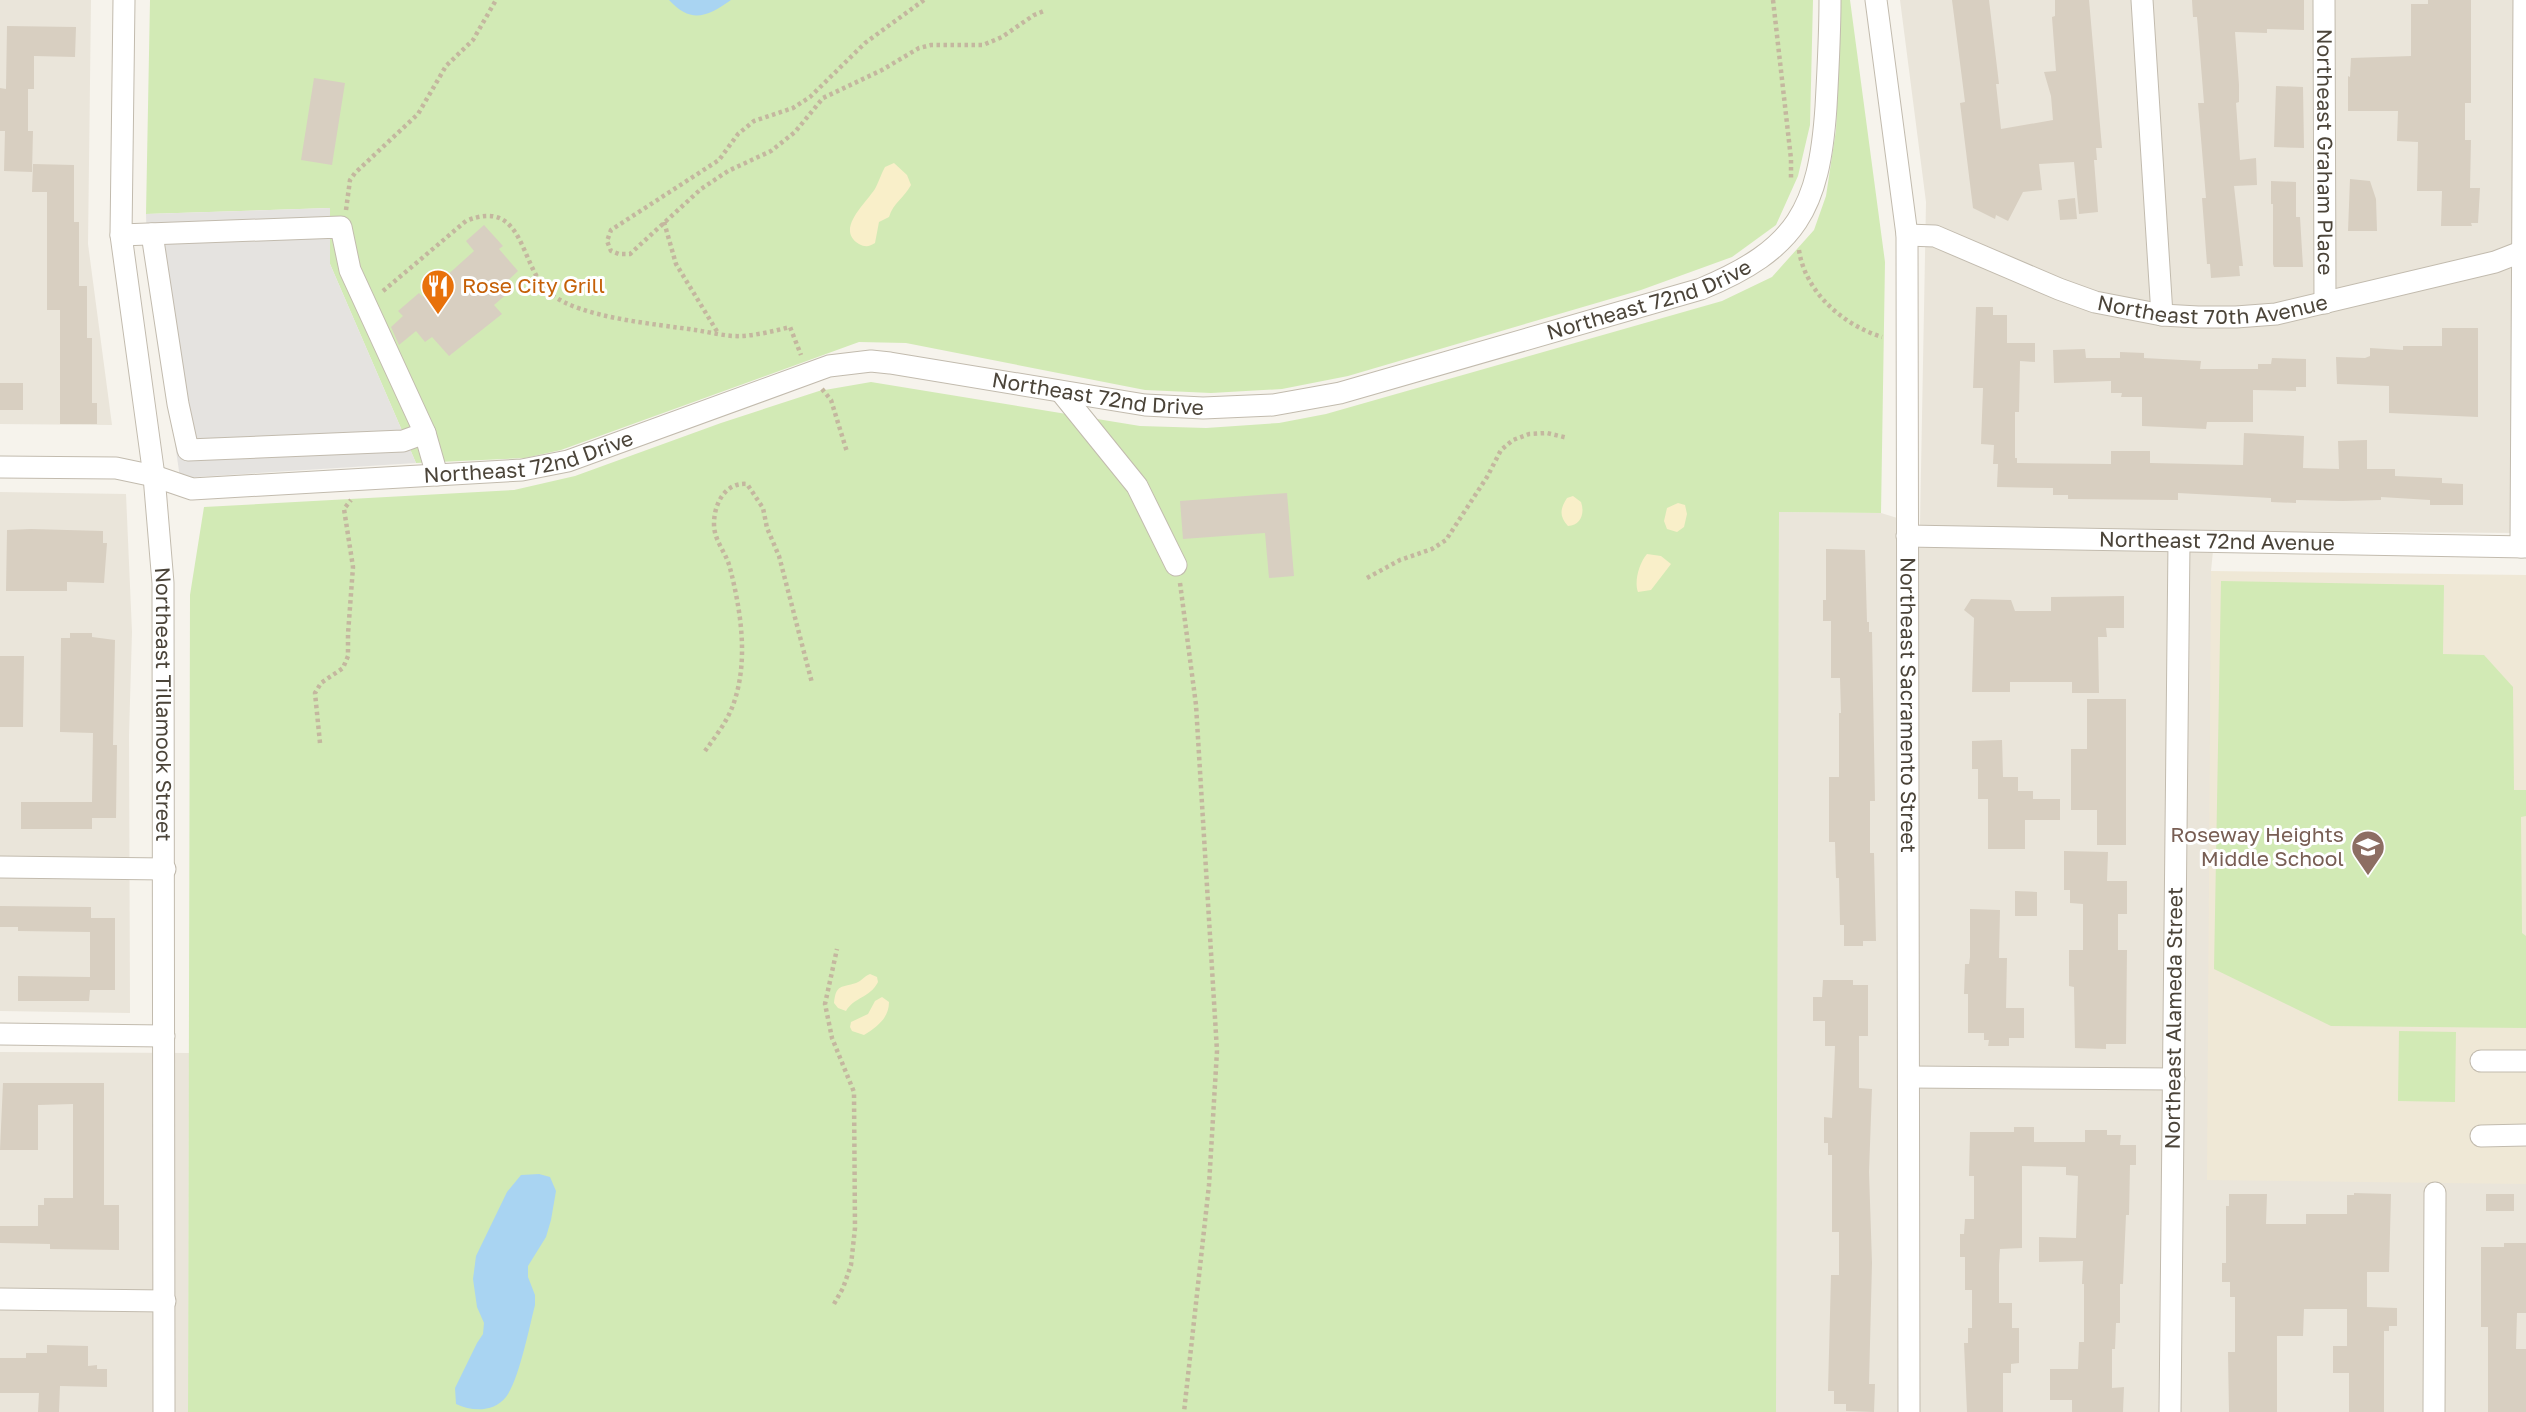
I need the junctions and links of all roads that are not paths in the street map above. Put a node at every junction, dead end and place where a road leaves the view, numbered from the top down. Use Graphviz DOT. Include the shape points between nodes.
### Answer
graph roads {
  1 [pos="124,0"];
  2 [pos="1830,0"];
  3 [pos="1876,0"];
  4 [pos="2141,0"];
  5 [pos="2325,0"];
  6 [pos="2524,0"];
  7 [pos="2525,91"];
  8 [pos="152,234"];
  9 [pos="121,235"];
  10 [pos="1907,235"];
  11 [pos="2525,250"];
  12 [pos="2325,303"];
  13 [pos="2161,315"];
  14 [pos="1061,392"];
  15 [pos="425,433"];
  16 [pos="0,467"];
  17 [pos="437,475"];
  18 [pos="154,476"];
  19 [pos="1907,536"];
  20 [pos="2179,542"];
  21 [pos="2524,547"];
  22 [pos="1176,565"];
  23 [pos="0,867"];
  24 [pos="165,869"];
  25 [pos="0,1034"];
  26 [pos="164,1036"];
  27 [pos="2481,1061"];
  28 [pos="2526,1061"];
  29 [pos="1910,1077"];
  30 [pos="2174,1079"];
  31 [pos="2526,1135"];
  32 [pos="2481,1136"];
  33 [pos="2435,1193"];
  34 [pos="0,1299"];
  35 [pos="165,1301"];
  36 [pos="164,1412"];
  37 [pos="1909,1412"];
  38 [pos="2170,1412"];
  39 [pos="2434,1412"];
  1 -- 9 [label="street, Northeast Tillamook Street"];
  2 -- 14 [label="street, Northeast 72nd Drive" via="1822,157 1816,181 1800,218 1766,254 1737,272 1701,289 1340,393 1273,405 1145,405"];
  3 -- 10 [label="street, Northeast Sacramento Street"];
  4 -- 13 [label="street"];
  5 -- 12 [label="street, Northeast Graham Place"];
  6 -- 7 [label="street"];
  7 -- 11 [label="street"];
  8 -- 9 [label="street"];
  8 -- 15 [label="street" via="341,228 350,270"];
  8 -- 15 [label="street" via="188,450 403,441"];
  9 -- 18 [label="street, Northeast Tillamook Street"];
  10 -- 13 [label="street, Northeast 70th Avenue" via="1935,236 2095,302"];
  10 -- 19 [label="street, Northeast Sacramento Street"];
  11 -- 12 [label="street, Northeast 70th Avenue" via="2496,262"];
  11 -- 21 [label="street"];
  12 -- 13 [label="street, Northeast 70th Avenue" via="2236,317"];
  14 -- 17 [label="street, Northeast 72nd Drive" via="871,361 829,366 568,461 522,470"];
  14 -- 22 [label="street" via="1137,486"];
  15 -- 17 [label="street"];
  16 -- 18 [label="street" via="116,468"];
  17 -- 18 [label="street, Northeast 72nd Drive" via="192,489"];
  18 -- 24 [label="street, Northeast Tillamook Street" via="163,594"];
  19 -- 20 [label="street, Northeast 72nd Avenue"];
  19 -- 29 [label="street, Northeast Sacramento Street"];
  20 -- 21 [label="street, Northeast 72nd Avenue"];
  20 -- 30 [label="street, Northeast Alameda Street"];
  23 -- 24 [label="street"];
  24 -- 26 [label="street, Northeast Tillamook Street"];
  25 -- 26 [label="street"];
  26 -- 35 [label="street, Northeast Tillamook Street"];
  27 -- 28 [label="street"];
  29 -- 30 [label="street"];
  29 -- 37 [label="street, Northeast Sacramento Street"];
  30 -- 38 [label="street, Northeast Alameda Street"];
  31 -- 32 [label="street"];
  33 -- 39 [label="street"];
  34 -- 35 [label="street"];
  35 -- 36 [label="street, Northeast Tillamook Street"];
}
